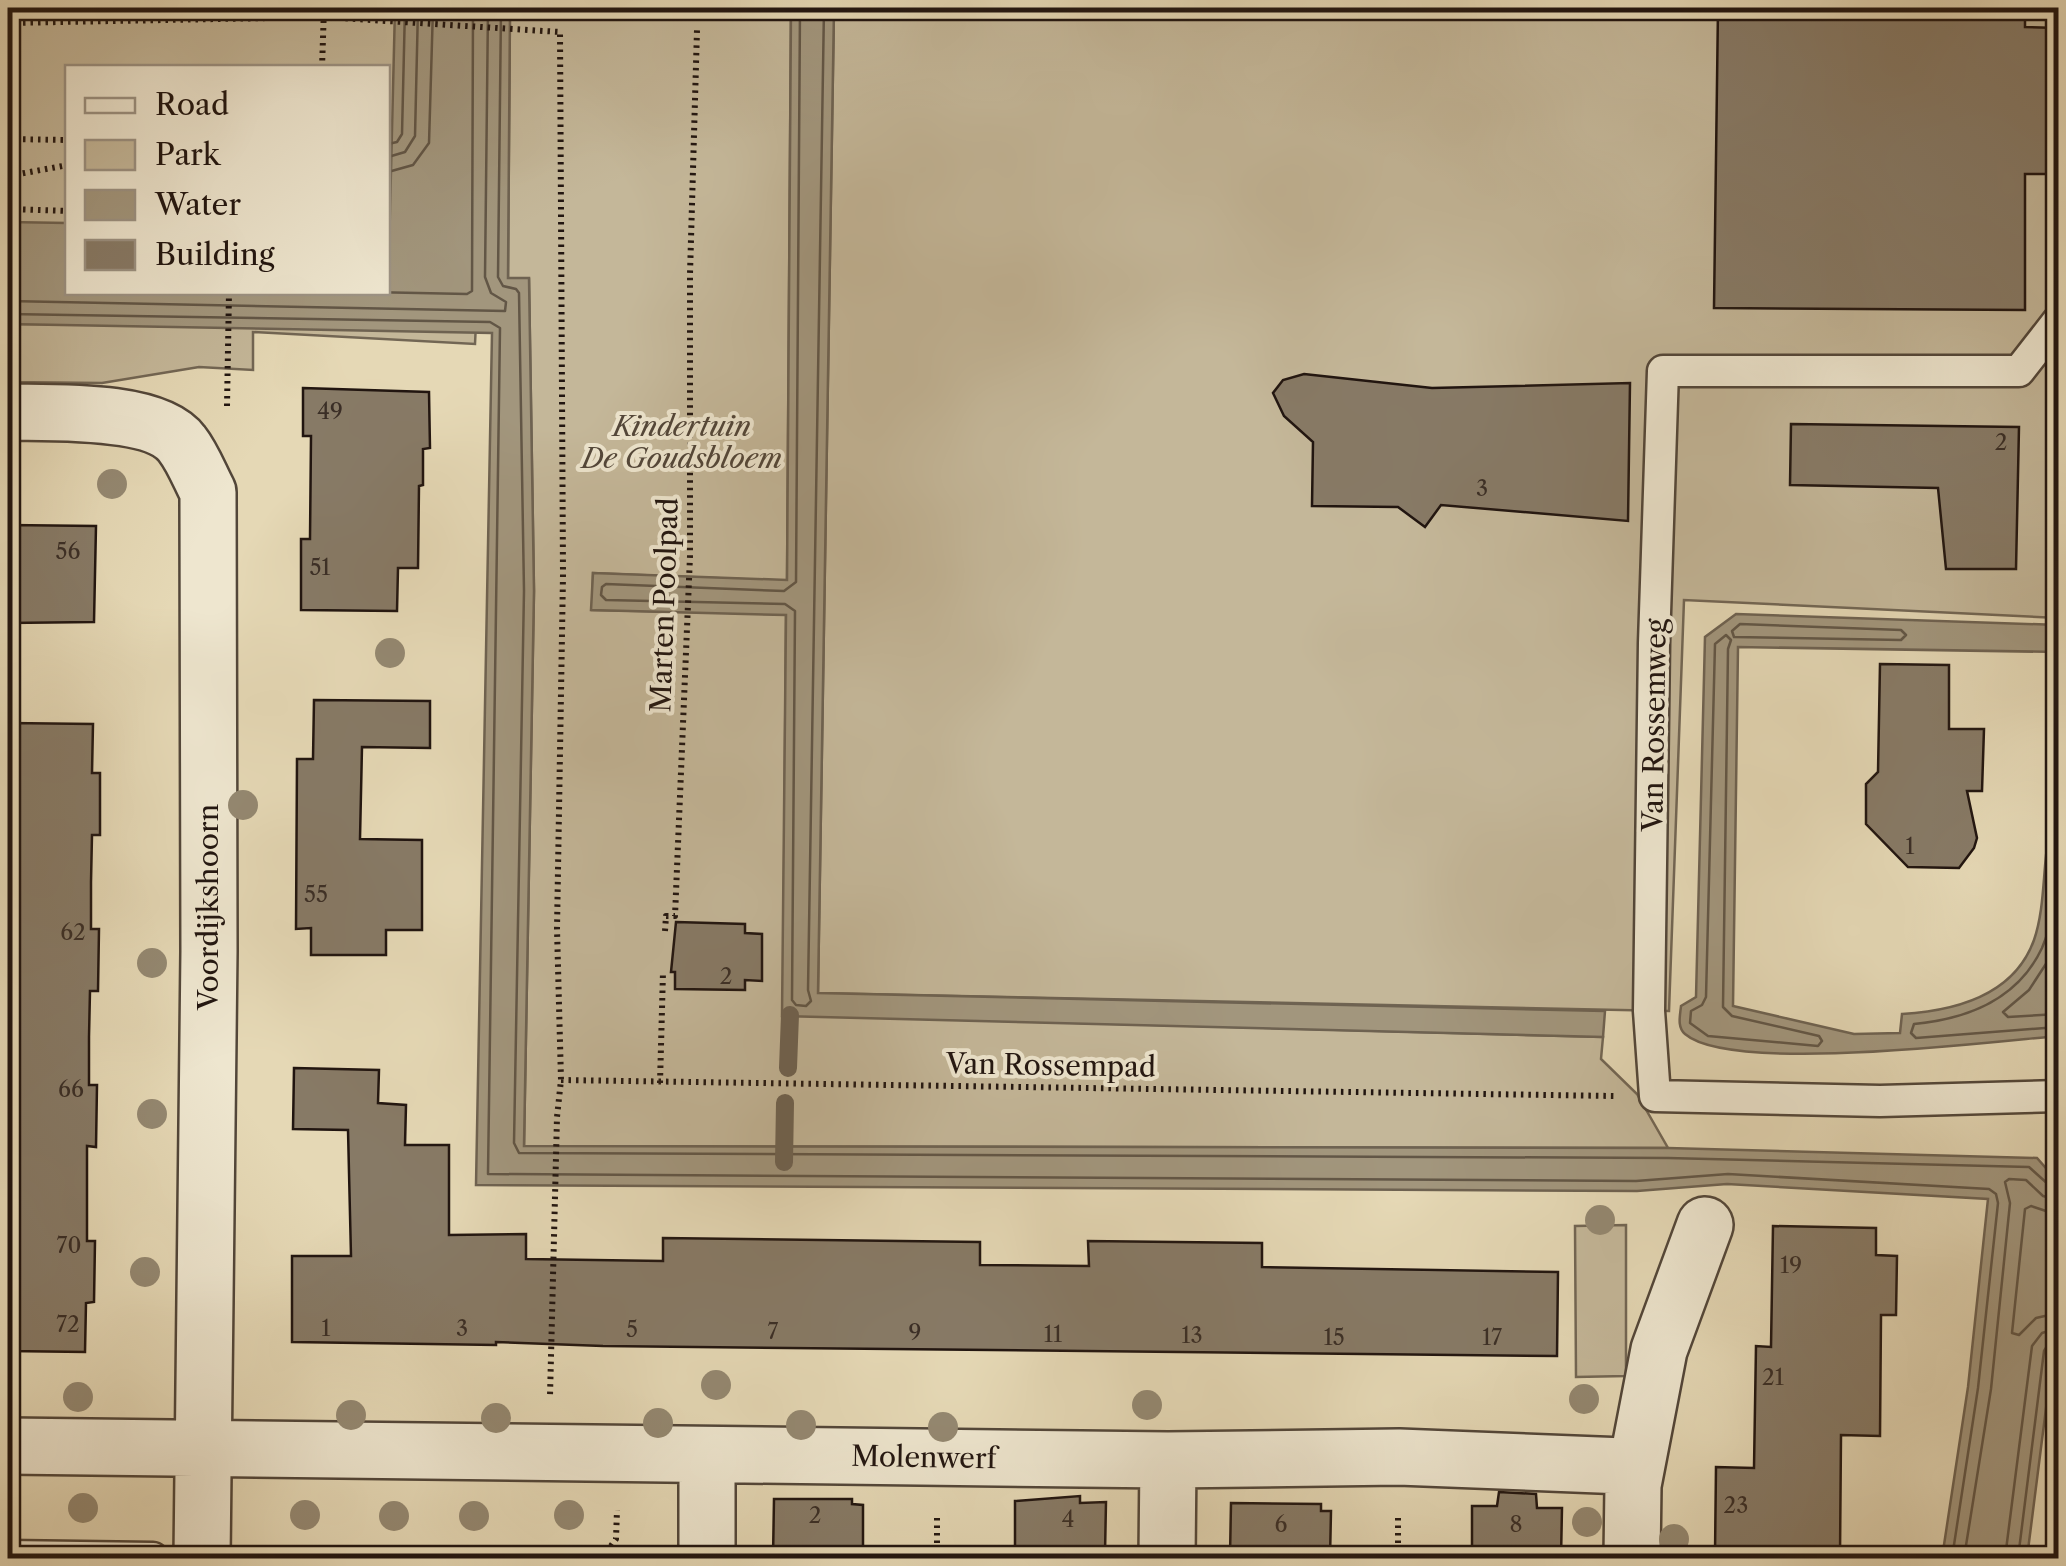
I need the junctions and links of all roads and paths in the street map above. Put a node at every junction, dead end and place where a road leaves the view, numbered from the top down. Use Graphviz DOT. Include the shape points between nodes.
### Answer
graph roads {
  1 [pos="324,8"];
  2 [pos="324,17"];
  3 [pos="8,23"];
  4 [pos="697,30"];
  5 [pos="322,65"];
  6 [pos="8,139"];
  7 [pos="65,140"];
  8 [pos="65,166"];
  9 [pos="8,176"];
  10 [pos="8,209"];
  11 [pos="65,212"];
  12 [pos="229,295"];
  13 [pos="2058,320"];
  14 [pos="228,347"];
  15 [pos="8,412"];
  16 [pos="665,930"];
  17 [pos="664,972"];
  18 [pos="561,1080"];
  19 [pos="660,1082"];
  20 [pos="1655,1096"];
  21 [pos="2058,1096"];
  22 [pos="1704,1225"];
  23 [pos="8,1446"];
  24 [pos="202,1450"];
  25 [pos="548,1452"];
  26 [pos="707,1455"];
  27 [pos="1168,1460"];
  28 [pos="1632,1485"];
  29 [pos="8,1556"];
  30 [pos="153,1558"];
  31 [pos="202,1558"];
  32 [pos="706,1558"];
  33 [pos="1166,1558"];
  34 [pos="1632,1558"];
  1 -- 2 [label="path"];
  2 -- 3 [label="path"];
  2 -- 5 [label="path"];
  2 -- 18 [label="path" via="560,32"];
  4 -- 16 [label="path, Marten Poolpad" via="688,624 675,916 666,916"];
  6 -- 7 [label="path"];
  8 -- 9 [label="path"];
  10 -- 11 [label="path"];
  12 -- 14 [label="path"];
  13 -- 20 [label="lane, Van Rossemweg" via="2020,372 1663,370 1649,1011"];
  15 -- 24 [label="street, Voordijkshoorn" via="99,413 144,422 180,440 208,492"];
  17 -- 19 [label="path"];
  18 -- 19 [label="path, Van Rossempad"];
  18 -- 25 [label="path"];
  19 -- 20 [label="path, Van Rossempad"];
  20 -- 21 [label="lane"];
  22 -- 28 [label="street" via="1659,1350"];
  23 -- 24 [label="street, Molenwerf"];
  24 -- 25 [label="street, Molenwerf"];
  24 -- 31 [label="street, Voordijkshoorn"];
  25 -- 26 [label="street, Molenwerf"];
  26 -- 27 [label="street, Molenwerf"];
  26 -- 32 [label="street"];
  27 -- 28 [label="street, Molenwerf" via="1399,1458 1624,1466"];
  27 -- 33 [label="street"];
  28 -- 34 [label="street"];
  29 -- 30 [label="lane"];
}
